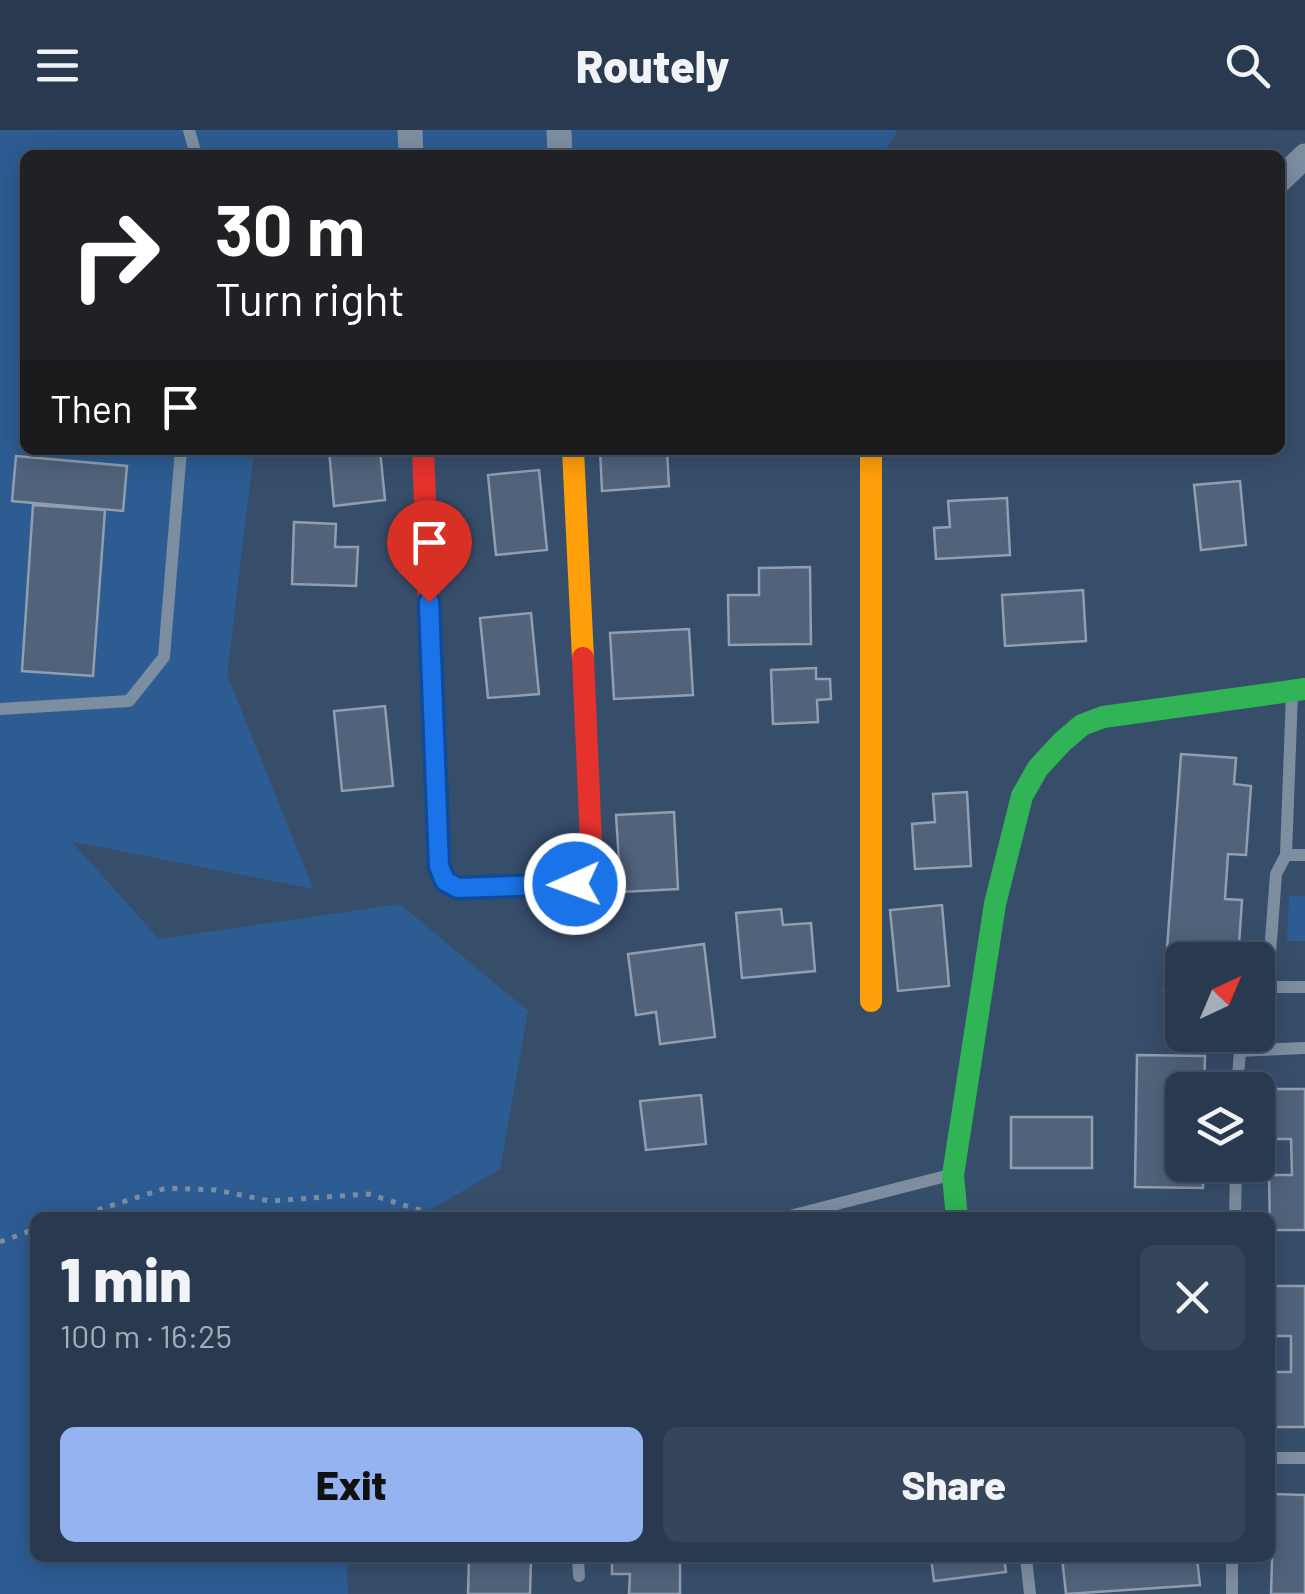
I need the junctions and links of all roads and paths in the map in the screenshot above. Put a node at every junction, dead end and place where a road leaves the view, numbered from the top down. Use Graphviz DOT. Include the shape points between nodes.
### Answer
graph roads {
  1 [pos="1305,156"];
  2 [pos="1285,175"];
  3 [pos="181,455"];
  4 [pos="423,455"];
  5 [pos="573,455"];
  6 [pos="871,455"];
  7 [pos="1299,690"];
  8 [pos="0,709"];
  9 [pos="1286,855"];
  10 [pos="1305,855"];
  11 [pos="1305,987"];
  12 [pos="871,1002"];
  13 [pos="1305,1048"];
  14 [pos="1237,1072"];
  15 [pos="953,1175"];
  16 [pos="1236,1182"];
  17 [pos="91,1212"];
  18 [pos="426,1212"];
  19 [pos="806,1212"];
  20 [pos="956,1212"];
  21 [pos="1235,1212"];
  22 [pos="30,1231"];
  23 [pos="0,1242"];
  24 [pos="1275,1458"];
  25 [pos="1305,1458"];
  26 [pos="578,1562"];
  27 [pos="1026,1562"];
  28 [pos="1232,1562"];
  29 [pos="579,1576"];
  30 [pos="1030,1594"];
  31 [pos="1232,1594"];
  1 -- 2 [label="street"];
  3 -- 8 [label="lane" via="164,657 130,701"];
  4 -- 5 [label="street" via="439,866 445,881 458,888 575,884 592,866"];
  6 -- 12 [label="street"];
  7 -- 9 [label="lane"];
  7 -- 15 [label="street" via="1102,716 1082,725 1038,768 1022,796 996,904"];
  9 -- 10 [label="lane"];
  9 -- 11 [label="lane" via="1276,874 1268,980 1275,988"];
  13 -- 14 [label="lane" via="1246,1047"];
  15 -- 19 [label="lane"];
  15 -- 20 [label="street"];
  16 -- 21 [label="lane"];
  17 -- 18 [label="path" via="166,1188 270,1201 368,1194"];
  22 -- 23 [label="path"];
  24 -- 25 [label="lane"];
  26 -- 29 [label="lane"];
  27 -- 30 [label="lane"];
  28 -- 31 [label="lane"];
}
